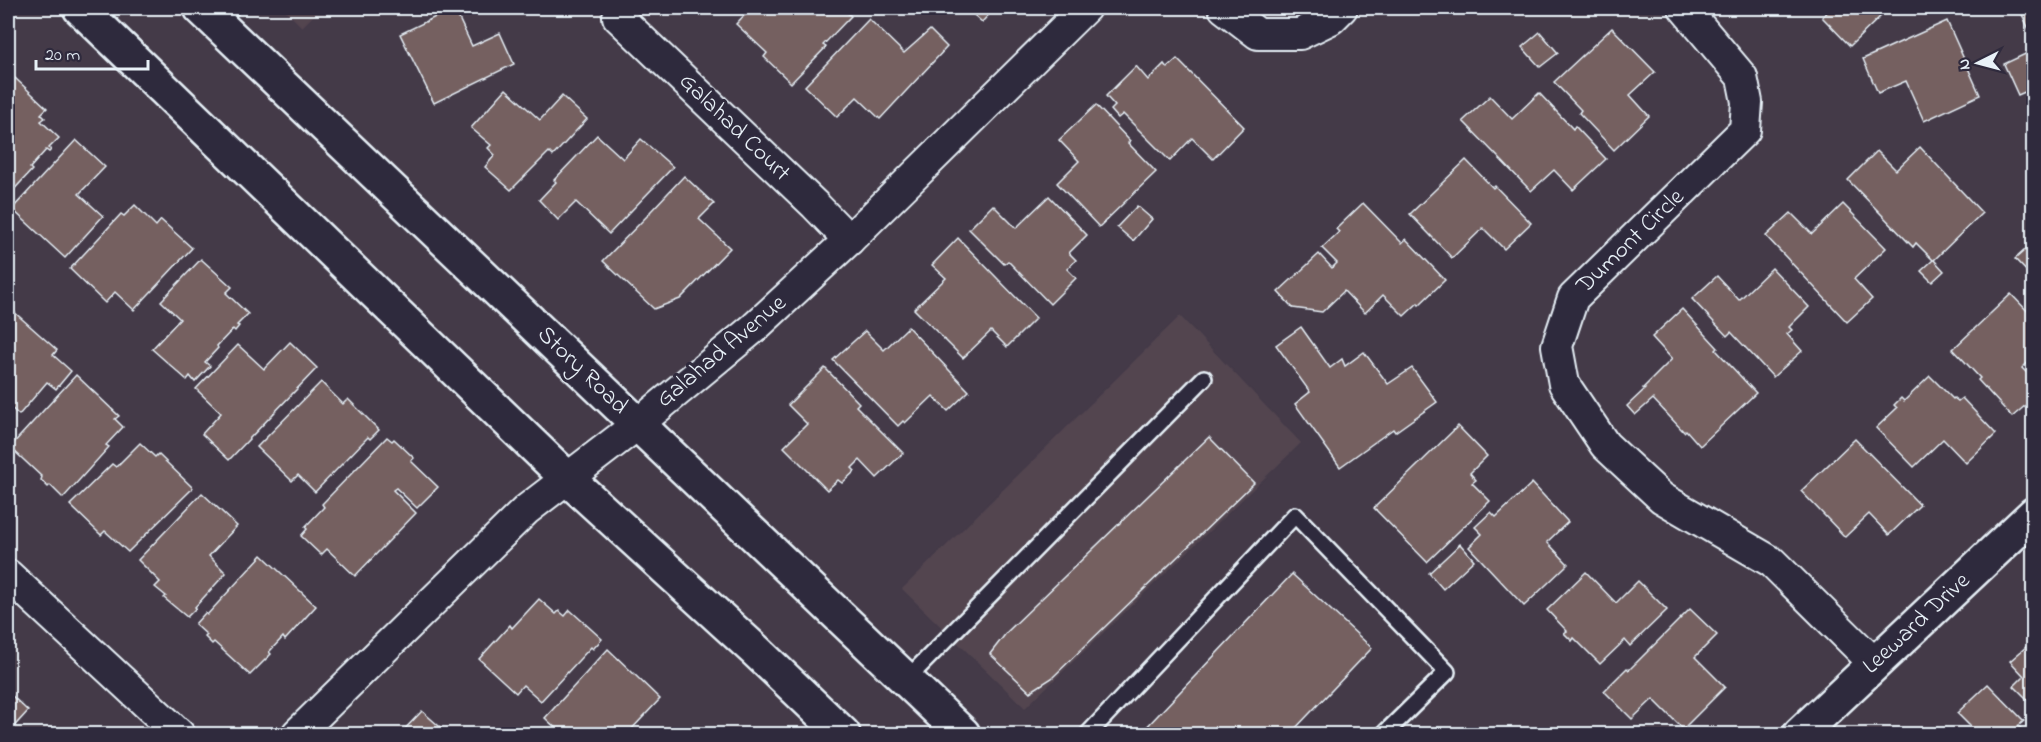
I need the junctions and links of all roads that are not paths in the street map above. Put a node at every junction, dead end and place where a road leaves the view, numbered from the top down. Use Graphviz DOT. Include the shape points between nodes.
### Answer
graph roads {
  1 [pos="80,8"];
  2 [pos="1085,8"];
  3 [pos="1224,8"];
  4 [pos="1342,8"];
  5 [pos="1684,8"];
  6 [pos="216,12"];
  7 [pos="618,17"];
  8 [pos="849,240"];
  9 [pos="1204,378"];
  10 [pos="638,424"];
  11 [pos="568,478"];
  12 [pos="2034,514"];
  13 [pos="8,575"];
  14 [pos="1875,664"];
  15 [pos="906,680"];
  16 [pos="179,735"];
  17 [pos="297,735"];
  18 [pos="843,735"];
  19 [pos="963,735"];
  20 [pos="1088,735"];
  21 [pos="1384,735"];
  22 [pos="1800,735"];
  1 -- 11 [label="main road"];
  2 -- 8 [label="street, Galahad Avenue"];
  3 -- 4 [label="street" via="1258,34 1300,34 1331,19"];
  5 -- 14 [label="street, Dumont Circle" via="1742,77 1747,102 1745,130 1573,298 1557,346 1564,384 1605,445 1662,498 1772,562"];
  6 -- 10 [label="main road, Story Road"];
  7 -- 8 [label="street, Galahad Court"];
  8 -- 10 [label="street, Galahad Avenue" via="755,327"];
  9 -- 15 [label="lane"];
  10 -- 11 [label="street, Galahad Avenue"];
  10 -- 15 [label="main road, Story Road"];
  11 -- 17 [label="street, Galahad Avenue" via="526,510"];
  11 -- 18 [label="main road"];
  12 -- 14 [label="main road, Leeward Drive"];
  13 -- 16 [label="street"];
  14 -- 22 [label="main road, Leeward Drive"];
  15 -- 19 [label="main road, Story Road"];
  20 -- 21 [label="lane" via="1295,515 1447,672"];
}
